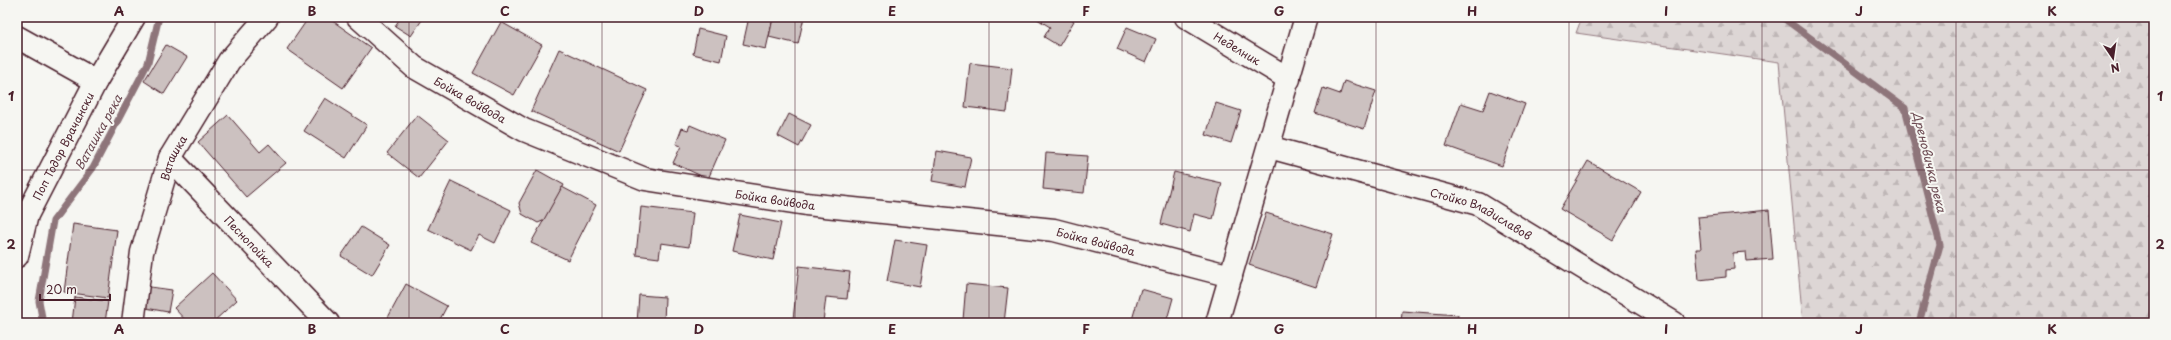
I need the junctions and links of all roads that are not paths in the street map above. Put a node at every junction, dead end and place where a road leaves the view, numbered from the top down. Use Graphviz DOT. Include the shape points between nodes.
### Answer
graph roads {
  1 [pos="134,17"];
  2 [pos="267,17"];
  3 [pos="358,17"];
  4 [pos="1186,17"];
  5 [pos="1306,17"];
  6 [pos="17,37"];
  7 [pos="1289,79"];
  8 [pos="96,81"];
  9 [pos="1269,147"];
  10 [pos="170,158"];
  11 [pos="17,256"];
  12 [pos="1231,276"];
  13 [pos="133,323"];
  14 [pos="328,323"];
  15 [pos="1217,323"];
  16 [pos="1674,323"];
  1 -- 8 [label="street, Поп Тодор Врачански"];
  2 -- 10 [label="street, Ваташка" via="229,61"];
  3 -- 12 [label="street, Бойка войвода" via="414,67 524,130 646,179 806,204 1054,230"];
  4 -- 7 [label="street, Неделник"];
  5 -- 7 [label="street"];
  6 -- 8 [label="street, Поп Тодор Врачански"];
  7 -- 9 [label="street"];
  8 -- 11 [label="street, Поп Тодор Врачански" via="27,215"];
  9 -- 12 [label="street"];
  9 -- 16 [label="street, Стойко Владиславов" via="1478,204"];
  10 -- 13 [label="street, Ваташка" via="142,252"];
  10 -- 14 [label="street, Песнопойка"];
  12 -- 15 [label="street"];
}
